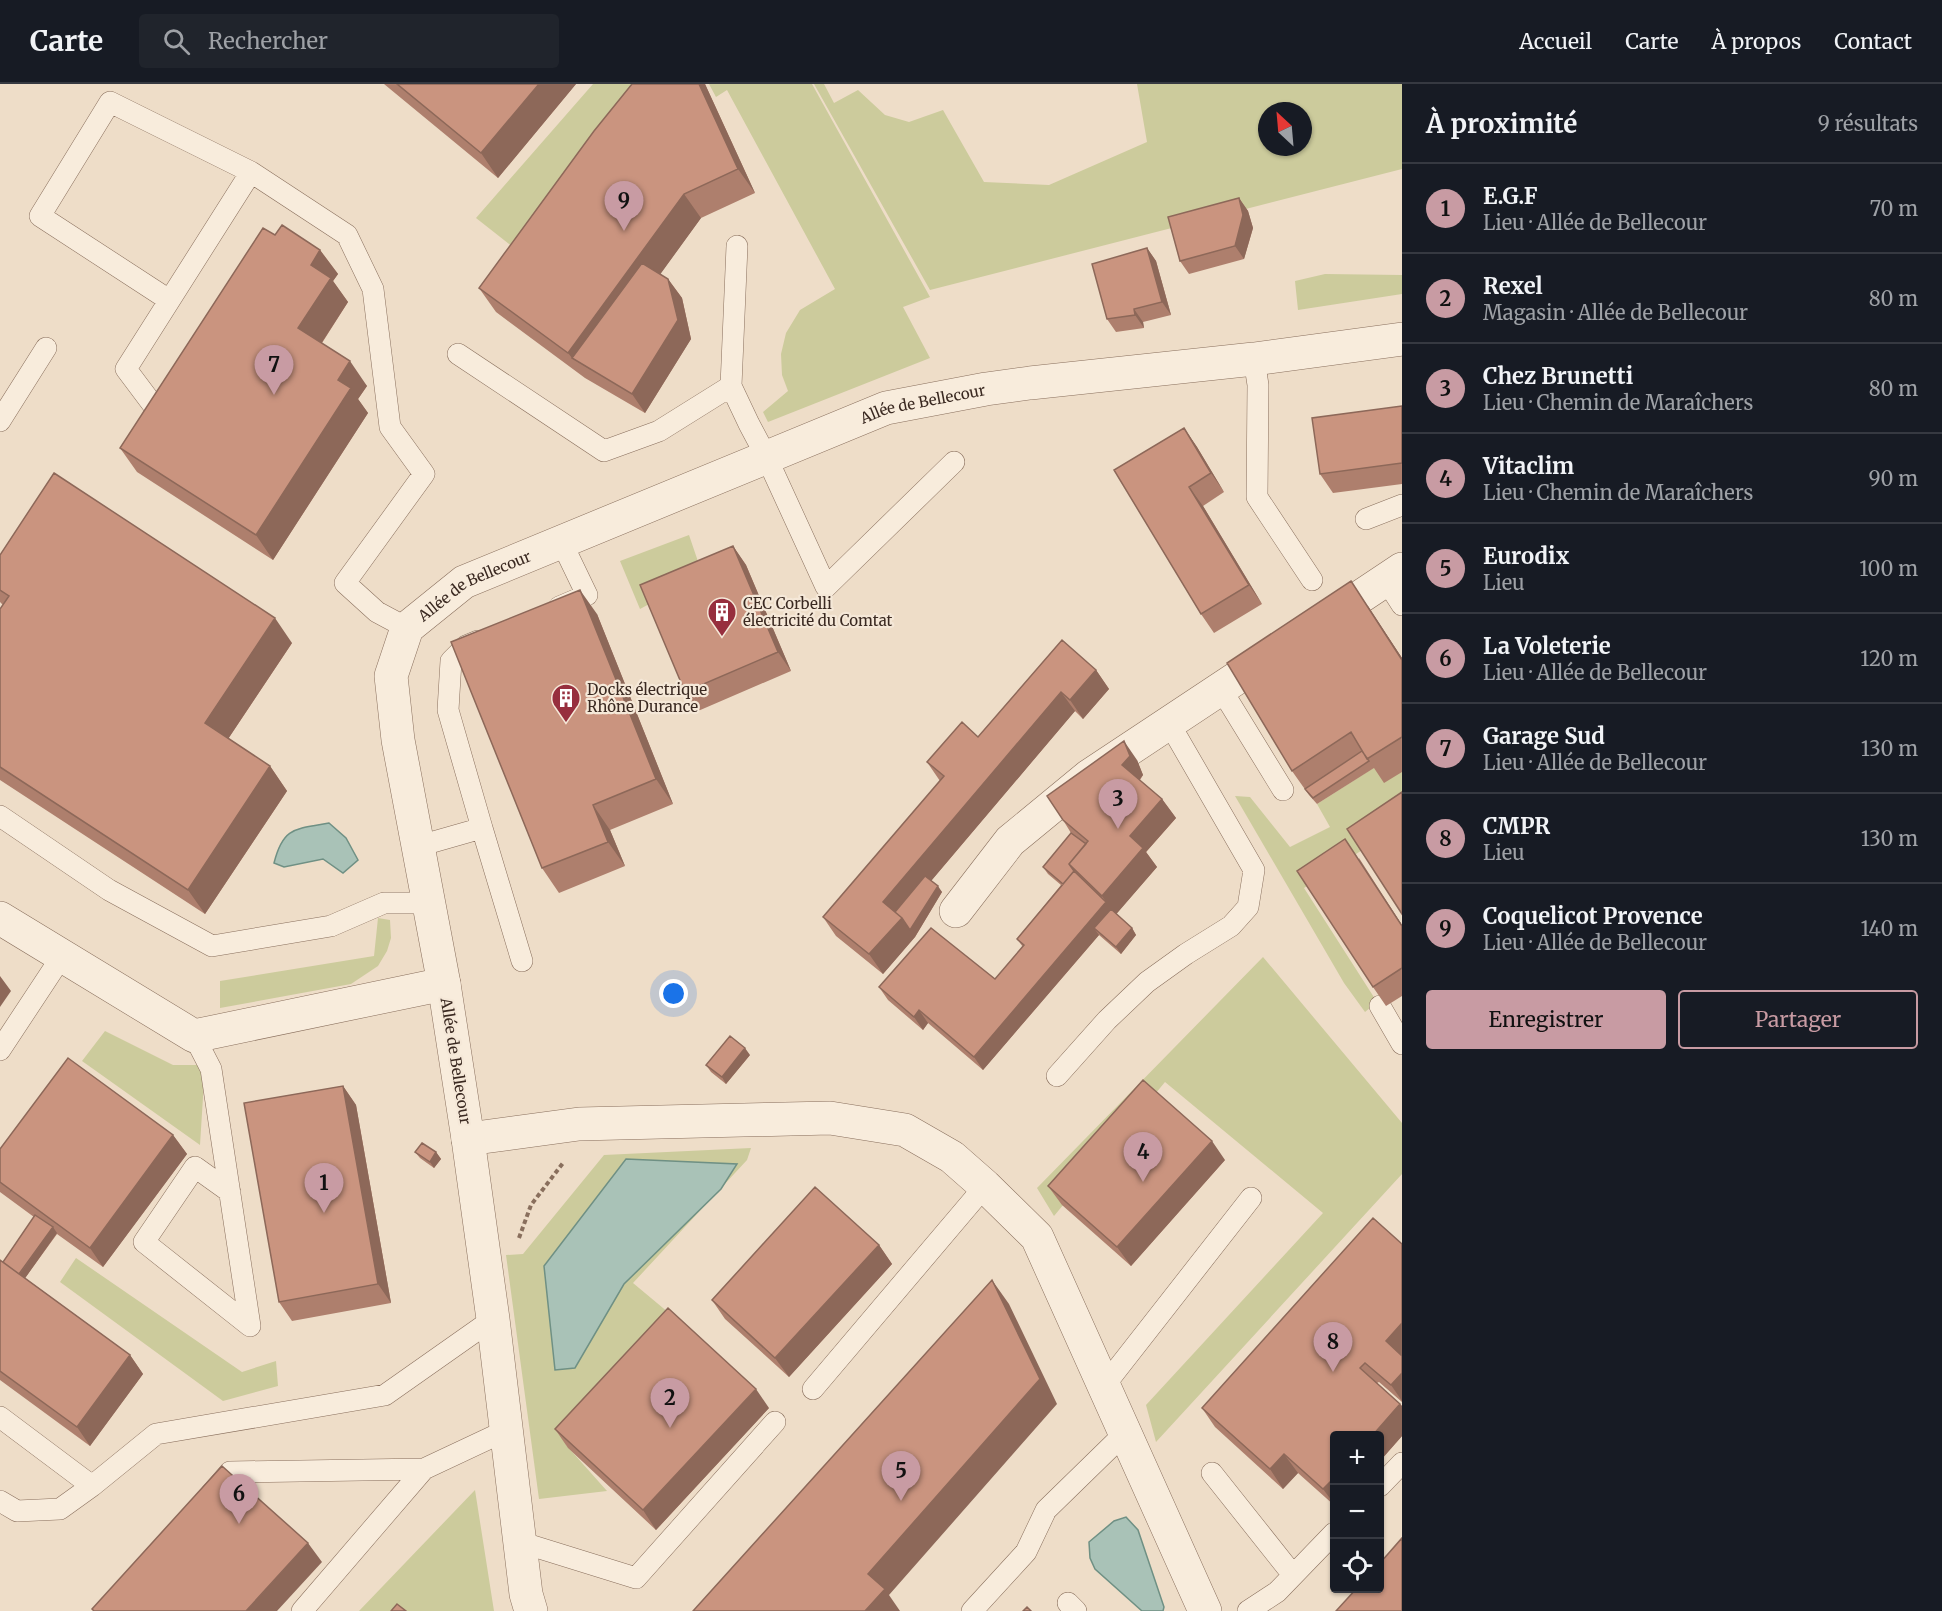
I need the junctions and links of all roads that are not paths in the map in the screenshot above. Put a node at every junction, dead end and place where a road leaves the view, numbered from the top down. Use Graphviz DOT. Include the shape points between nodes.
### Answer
graph roads {
  1 [pos="251,172"];
  2 [pos="737,246"];
  3 [pos="170,300"];
  4 [pos="1402,339"];
  5 [pos="46,348"];
  6 [pos="458,354"];
  7 [pos="1254,359"];
  8 [pos="731,386"];
  9 [pos="159,413"];
  10 [pos="0,421"];
  11 [pos="766,456"];
  12 [pos="954,462"];
  13 [pos="1402,505"];
  14 [pos="1366,519"];
  15 [pos="561,541"];
  16 [pos="1312,580"];
  17 [pos="1397,585"];
  18 [pos="543,614"];
  19 [pos="407,628"];
  20 [pos="499,632"];
  21 [pos="1221,689"];
  22 [pos="1169,723"];
  23 [pos="1283,790"];
  24 [pos="0,816"];
  25 [pos="482,828"];
  26 [pos="418,846"];
  27 [pos="429,903"];
  28 [pos="956,911"];
  29 [pos="0,918"];
  30 [pos="62,956"];
  31 [pos="522,961"];
  32 [pos="444,984"];
  33 [pos="1380,1006"];
  34 [pos="194,1036"];
  35 [pos="1402,1044"];
  36 [pos="0,1050"];
  37 [pos="1057,1076"];
  38 [pos="468,1139"];
  39 [pos="985,1186"];
  40 [pos="230,1192"];
  41 [pos="1251,1198"];
  42 [pos="493,1318"];
  43 [pos="1104,1386"];
  44 [pos="813,1389"];
  45 [pos="0,1417"];
  46 [pos="776,1422"];
  47 [pos="507,1430"];
  48 [pos="1126,1432"];
  49 [pos="1402,1463"];
  50 [pos="424,1469"];
  51 [pos="1212,1473"];
  52 [pos="1381,1485"];
  53 [pos="92,1486"];
  54 [pos="0,1501"];
  55 [pos="200,1506"];
  56 [pos="1330,1538"];
  57 [pos="520,1542"];
  58 [pos="1293,1575"];
  59 [pos="302,1611"];
  60 [pos="531,1611"];
  61 [pos="972,1611"];
  62 [pos="1205,1611"];
  63 [pos="1248,1611"];
  1 -- 3 [label="lane"];
  1 -- 3 [label="lane" via="110,102 40,216"];
  1 -- 19 [label="lane" via="347,235 373,289 390,427 424,474 345,583 377,612"];
  2 -- 8 [label="lane"];
  3 -- 9 [label="lane" via="126,369"];
  4 -- 7 [label="street, Allée de Bellecour"];
  5 -- 10 [label="lane"];
  6 -- 8 [label="lane" via="604,451 659,431"];
  7 -- 11 [label="street, Allée de Bellecour" via="1030,383 886,408"];
  7 -- 16 [label="lane" via="1258,385 1257,497"];
  8 -- 11 [label="lane"];
  11 -- 12 [label="lane" via="826,587"];
  11 -- 15 [label="street, Allée de Bellecour"];
  13 -- 14 [label="lane"];
  15 -- 18 [label="lane" via="586,595"];
  15 -- 19 [label="street, Allée de Bellecour" via="464,582"];
  17 -- 21 [label="street"];
  19 -- 26 [label="street, Allée de Bellecour" via="391,676 398,740"];
  20 -- 25 [label="lane" via="466,646 451,661 448,710"];
  21 -- 22 [label="street"];
  21 -- 23 [label="lane"];
  22 -- 28 [label="street" via="1089,776 1010,841"];
  22 -- 37 [label="lane" via="1254,870 1248,907 1231,926 1146,982"];
  24 -- 27 [label="lane" via="109,890 212,946 331,926 384,903"];
  25 -- 26 [label="lane"];
  25 -- 31 [label="lane"];
  26 -- 27 [label="street, Allée de Bellecour"];
  27 -- 32 [label="street, Allée de Bellecour"];
  29 -- 30 [label="street"];
  30 -- 34 [label="street"];
  30 -- 36 [label="lane"];
  32 -- 34 [label="street"];
  32 -- 38 [label="street, Allée de Bellecour"];
  33 -- 35 [label="lane"];
  34 -- 40 [label="lane" via="211,1069"];
  38 -- 39 [label="street" via="579,1124 830,1118 905,1130 952,1157"];
  38 -- 42 [label="street, Allée de Bellecour"];
  39 -- 43 [label="street" via="1036,1237"];
  39 -- 44 [label="lane"];
  40 -- 40 [label="lane" via="247,1304 250,1326 144,1242 195,1167"];
  41 -- 43 [label="lane"];
  42 -- 47 [label="street, Allée de Bellecour"];
  42 -- 53 [label="lane" via="385,1395 156,1434"];
  43 -- 48 [label="street"];
  45 -- 53 [label="lane"];
  46 -- 57 [label="lane" via="636,1578"];
  47 -- 50 [label="lane"];
  47 -- 57 [label="street, Allée de Bellecour"];
  48 -- 61 [label="lane" via="1046,1510 1026,1552"];
  48 -- 62 [label="street"];
  49 -- 52 [label="lane"];
  50 -- 55 [label="lane" via="230,1472"];
  50 -- 59 [label="lane"];
  51 -- 58 [label="lane"];
  53 -- 54 [label="lane" via="60,1509 17,1511"];
  56 -- 58 [label="lane"];
  57 -- 60 [label="street, Allée de Bellecour"];
  58 -- 63 [label="lane" via="1277,1592"];
}
